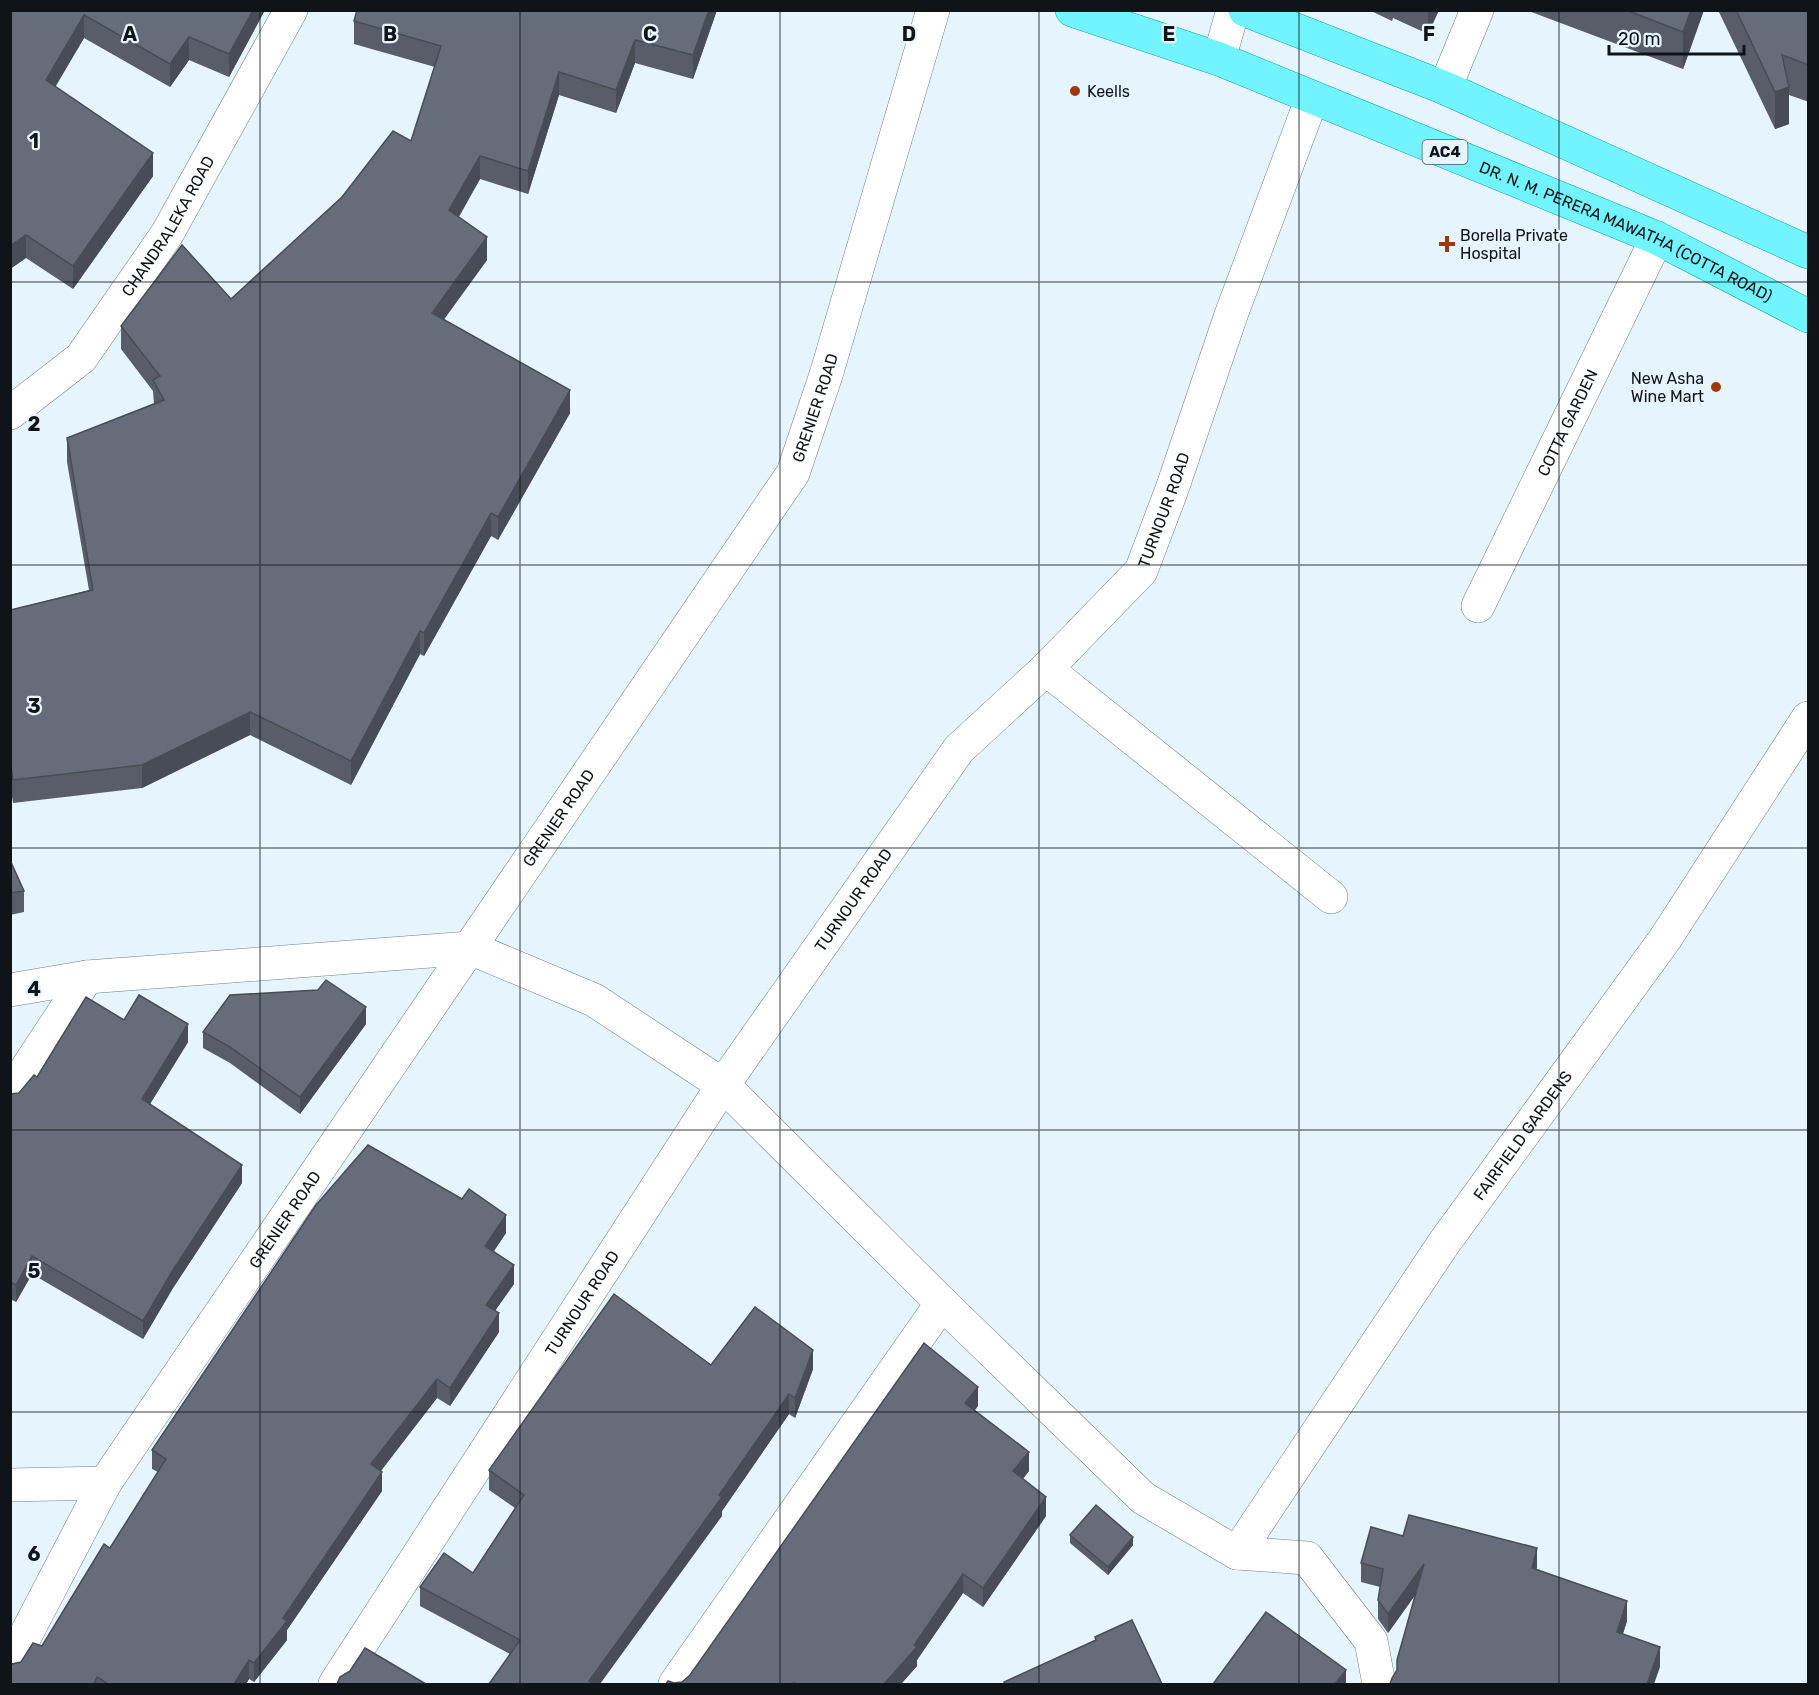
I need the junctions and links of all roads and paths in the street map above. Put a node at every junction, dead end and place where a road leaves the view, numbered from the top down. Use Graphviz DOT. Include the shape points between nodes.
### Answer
graph roads {
  1 [pos="291,10"];
  2 [pos="933,10"];
  3 [pos="1072,10"];
  4 [pos="1233,10"];
  5 [pos="1245,10"];
  6 [pos="1477,10"];
  7 [pos="1219,59"];
  8 [pos="1445,88"];
  9 [pos="1312,98"];
  10 [pos="1657,238"];
  11 [pos="1809,252"];
  12 [pos="1809,316"];
  13 [pos="10,413"];
  14 [pos="1478,606"];
  15 [pos="1046,669"];
  16 [pos="1809,718"];
  17 [pos="1331,897"];
  18 [pos="470,948"];
  19 [pos="87,977"];
  20 [pos="10,990"];
  21 [pos="723,1085"];
  22 [pos="10,1094"];
  23 [pos="942,1303"];
  24 [pos="105,1484"];
  25 [pos="10,1485"];
  26 [pos="1237,1553"];
  27 [pos="10,1665"];
  28 [pos="335,1684"];
  29 [pos="675,1684"];
  30 [pos="1379,1684"];
  1 -- 13 [label="street, CHANDRALEKA ROAD" via="167,234 81,358"];
  2 -- 18 [label="street, GRENIER ROAD" via="826,375 793,472"];
  3 -- 7 [label="main road, DR. N. M. PERERA MAWATHA (COTTA ROAD) / AC4"];
  4 -- 7 [label="street"];
  5 -- 8 [label="main road"];
  6 -- 8 [label="street"];
  7 -- 9 [label="main road, DR. N. M. PERERA MAWATHA (COTTA ROAD) / AC4"];
  8 -- 11 [label="main road"];
  9 -- 10 [label="main road, DR. N. M. PERERA MAWATHA (COTTA ROAD) / AC4"];
  9 -- 15 [label="street, TURNOUR ROAD" via="1142,571"];
  10 -- 12 [label="main road, DR. N. M. PERERA MAWATHA (COTTA ROAD) / AC4"];
  10 -- 14 [label="street, COTTA GARDEN"];
  15 -- 17 [label="street"];
  15 -- 21 [label="street, TURNOUR ROAD" via="959,749"];
  16 -- 26 [label="street, FAIRFIELD GARDENS" via="1665,939 1444,1243"];
  18 -- 19 [label="street"];
  18 -- 21 [label="street" via="594,1000"];
  18 -- 24 [label="street, GRENIER ROAD"];
  19 -- 20 [label="street"];
  19 -- 22 [label="street"];
  21 -- 23 [label="street"];
  21 -- 28 [label="street, TURNOUR ROAD"];
  23 -- 26 [label="street" via="1143,1498"];
  23 -- 29 [label="street"];
  24 -- 25 [label="street"];
  24 -- 27 [label="street, GRENIER ROAD"];
  26 -- 30 [label="street" via="1307,1558 1371,1641"];
}
